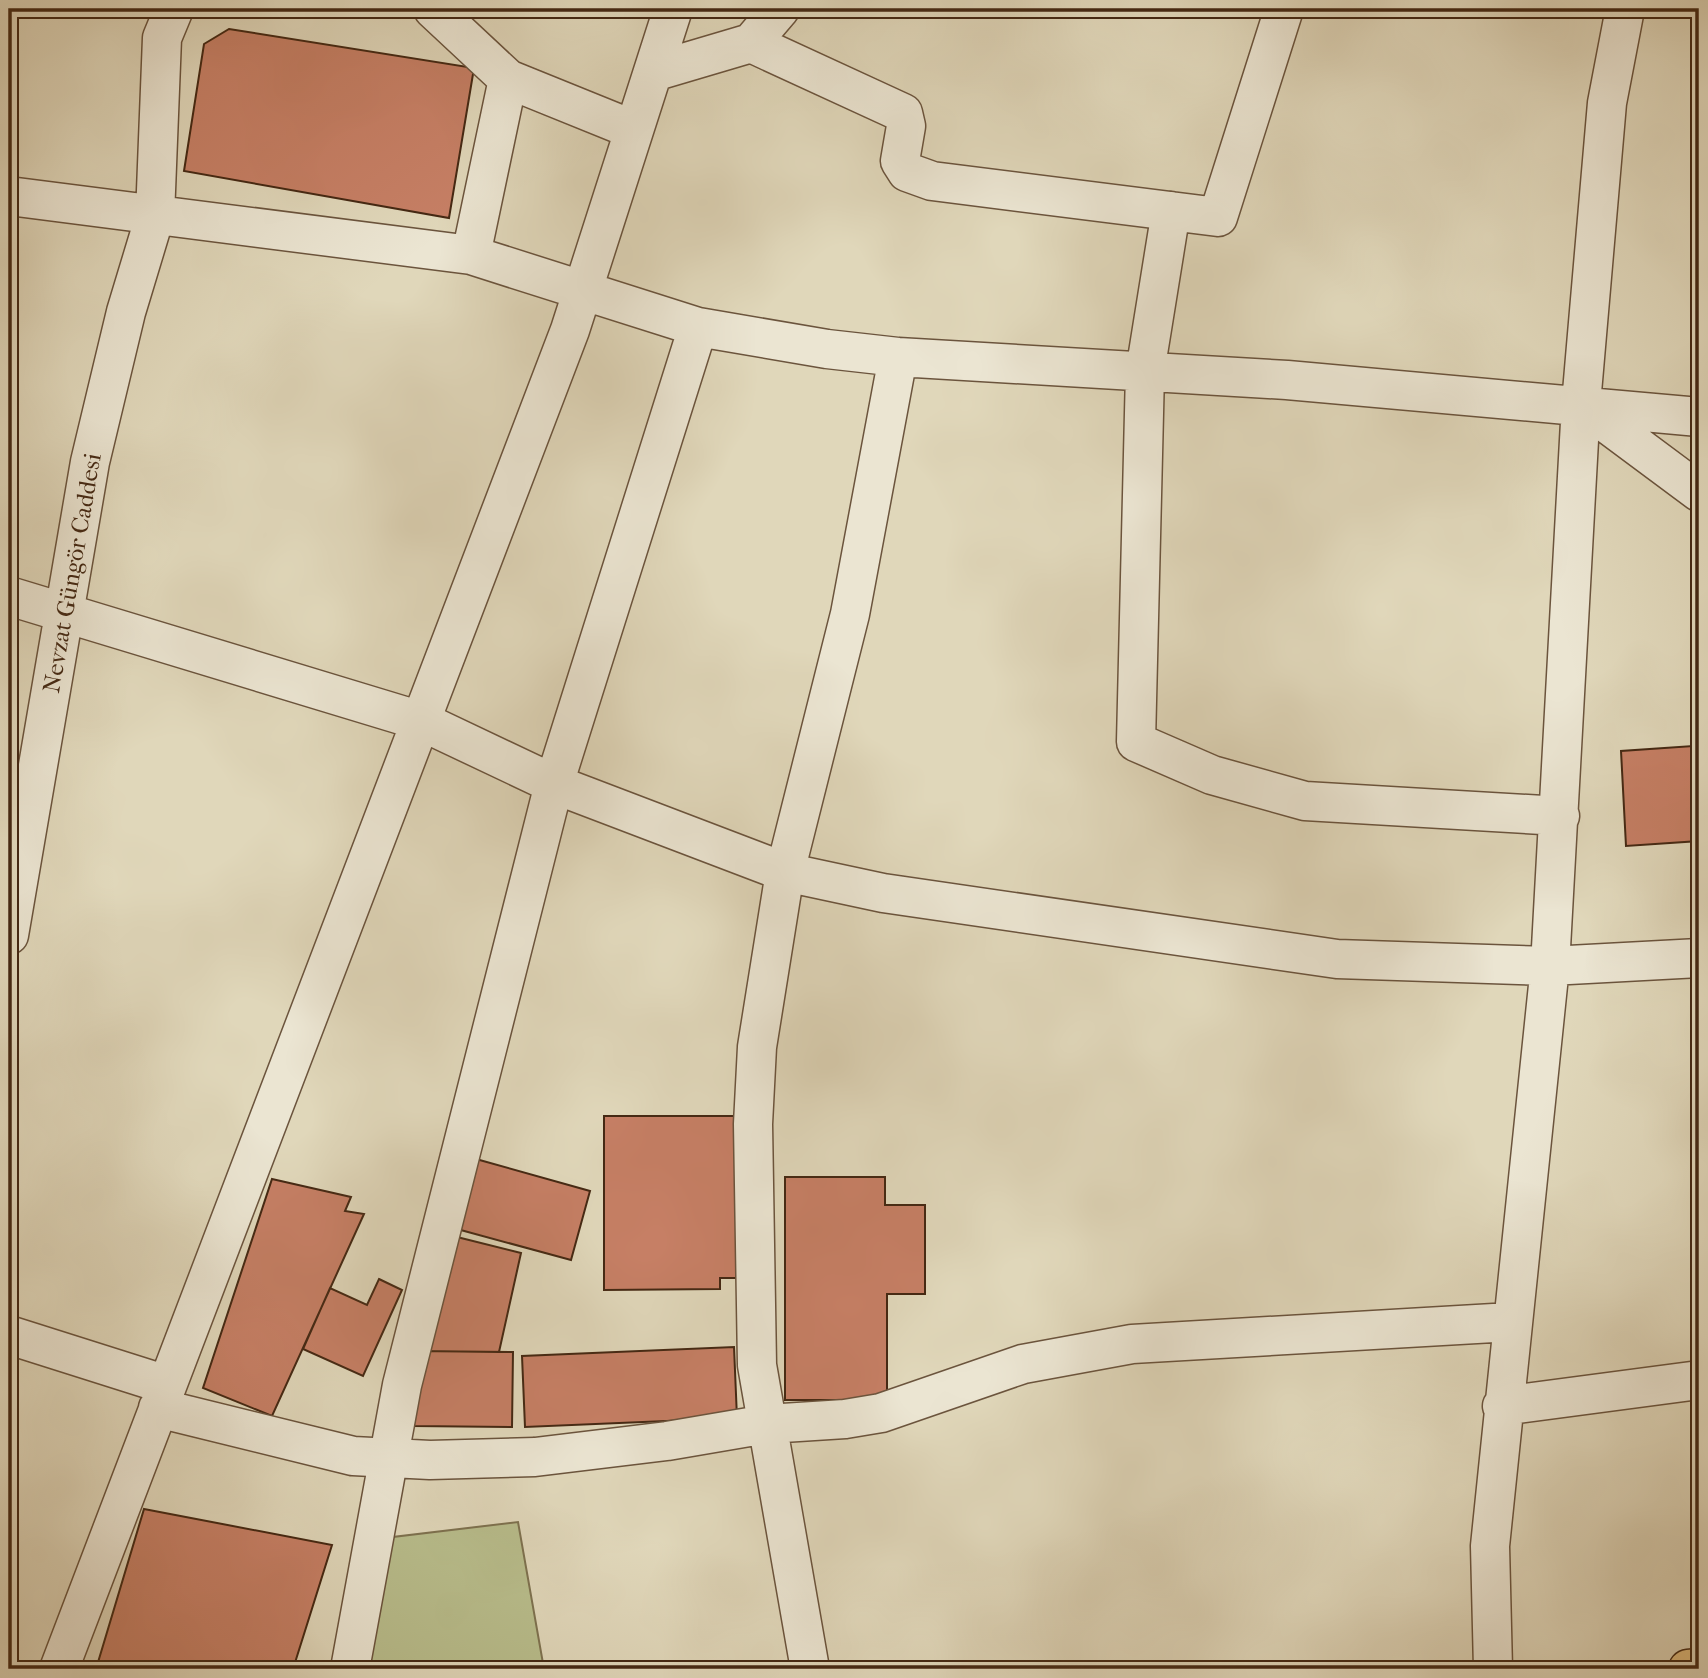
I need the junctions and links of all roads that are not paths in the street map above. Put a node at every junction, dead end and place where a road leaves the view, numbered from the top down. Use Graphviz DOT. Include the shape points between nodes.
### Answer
graph roads {
  1 [pos="433,9"];
  2 [pos="673,9"];
  3 [pos="780,9"];
  4 [pos="1284,9"];
  5 [pos="1625,9"];
  6 [pos="159,18"];
  7 [pos="751,43"];
  8 [pos="653,72"];
  9 [pos="508,79"];
  10 [pos="634,130"];
  11 [pos="9,196"];
  12 [pos="1171,211"];
  13 [pos="155,216"];
  14 [pos="471,256"];
  15 [pos="582,291"];
  16 [pos="698,327"];
  17 [pos="898,357"];
  18 [pos="1145,372"];
  19 [pos="1581,404"];
  20 [pos="1699,417"];
  21 [pos="1699,492"];
  22 [pos="9,596"];
  23 [pos="64,611"];
  24 [pos="421,721"];
  25 [pos="554,784"];
  26 [pos="1560,816"];
  27 [pos="785,872"];
  28 [pos="10,926"];
  29 [pos="1699,958"];
  30 [pos="1550,966"];
  31 [pos="1511,1322"];
  32 [pos="9,1335"];
  33 [pos="1699,1380"];
  34 [pos="163,1397"];
  35 [pos="1502,1406"];
  36 [pos="767,1423"];
  37 [pos="390,1458"];
  38 [pos="1699,1668"];
  39 [pos="59,1669"];
  40 [pos="350,1669"];
  41 [pos="810,1669"];
  42 [pos="1493,1669"];
  43 [pos="1689,1669"];
  1 -- 9 [label="street"];
  2 -- 8 [label="street"];
  3 -- 7 [label="street"];
  4 -- 12 [label="street" via="1218,217"];
  5 -- 19 [label="street" via="1607,103"];
  6 -- 13 [label="street, Nevzat Güngör Caddesi"];
  7 -- 8 [label="street"];
  7 -- 12 [label="street" via="903,113 906,126 900,161 907,172 932,181"];
  8 -- 10 [label="street"];
  9 -- 10 [label="street"];
  9 -- 14 [label="street"];
  10 -- 15 [label="street"];
  11 -- 13 [label="street"];
  12 -- 18 [label="street"];
  13 -- 14 [label="street"];
  13 -- 23 [label="street, Nevzat Güngör Caddesi" via="126,312 90,462"];
  14 -- 15 [label="street"];
  15 -- 16 [label="street"];
  15 -- 24 [label="street"];
  16 -- 17 [label="street"];
  16 -- 25 [label="street"];
  17 -- 18 [label="street"];
  17 -- 27 [label="street" via="850,614"];
  18 -- 19 [label="street"];
  18 -- 26 [label="street" via="1136,741 1212,775 1305,801"];
  19 -- 20 [label="street"];
  19 -- 21 [label="street"];
  19 -- 26 [label="street"];
  22 -- 23 [label="street"];
  23 -- 24 [label="street"];
  23 -- 28 [label="street, Nevzat Güngör Caddesi"];
  24 -- 25 [label="street"];
  24 -- 34 [label="street"];
  25 -- 27 [label="street"];
  25 -- 37 [label="street" via="402,1385"];
  26 -- 30 [label="street"];
  27 -- 30 [label="street" via="909,897 1337,959"];
  27 -- 36 [label="street" via="757,1047 753,1124 757,1366"];
  29 -- 30 [label="street"];
  30 -- 31 [label="street"];
  31 -- 35 [label="street"];
  31 -- 36 [label="street" via="1132,1344 1023,1364 881,1413"];
  32 -- 34 [label="street"];
  33 -- 35 [label="street"];
  34 -- 37 [label="street" via="353,1455"];
  34 -- 39 [label="street"];
  35 -- 42 [label="street" via="1490,1546"];
  36 -- 37 [label="street" via="535,1457"];
  36 -- 41 [label="street"];
  37 -- 40 [label="street"];
  38 -- 43 [label="main road"];
}
